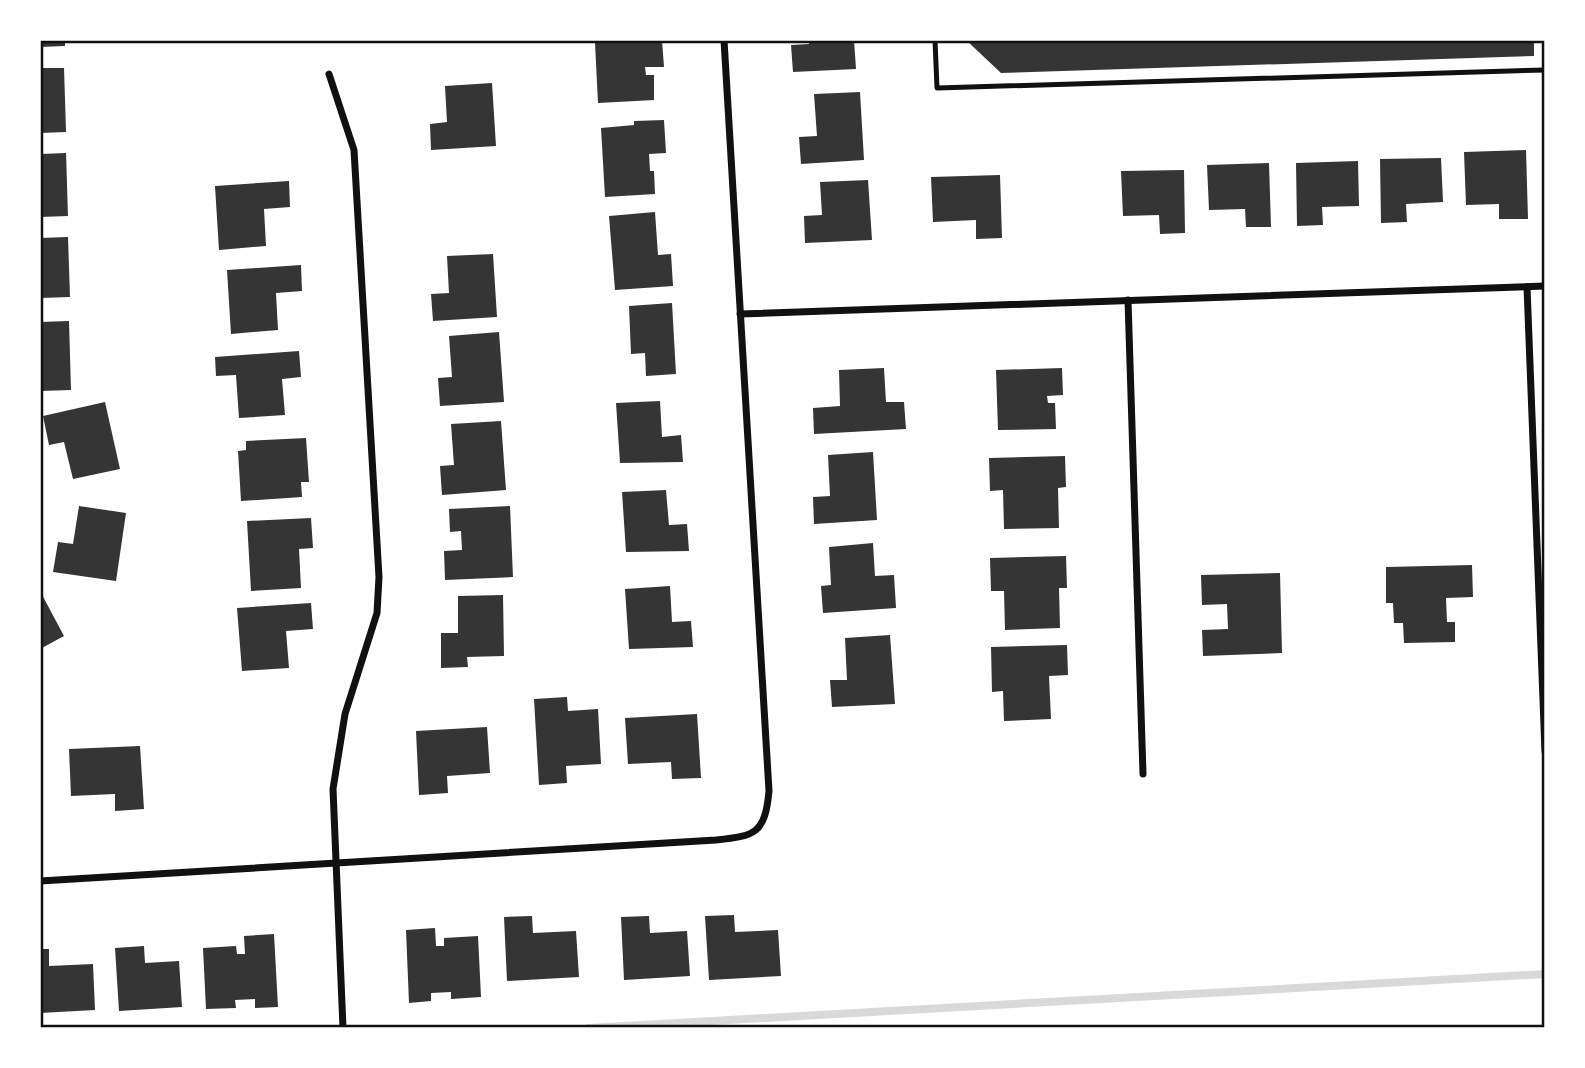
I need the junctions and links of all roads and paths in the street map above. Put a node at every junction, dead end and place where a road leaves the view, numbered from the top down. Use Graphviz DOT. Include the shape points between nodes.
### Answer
graph roads {
  1 [pos="724,40"];
  2 [pos="935,40"];
  3 [pos="1545,70"];
  4 [pos="329,74"];
  5 [pos="1545,286"];
  6 [pos="1527,287"];
  7 [pos="1128,300"];
  8 [pos="740,314"];
  9 [pos="1545,751"];
  10 [pos="1143,774"];
  11 [pos="337,863"];
  12 [pos="40,881"];
  13 [pos="343,1028"];
  1 -- 8 [label="street"];
  2 -- 3 [label="lane" via="937,88"];
  4 -- 11 [label="street" via="354,150 379,577 377,613 337,751 333,789"];
  5 -- 6 [label="street"];
  6 -- 7 [label="street"];
  6 -- 9 [label="street"];
  7 -- 8 [label="street"];
  7 -- 10 [label="street"];
  8 -- 11 [label="street" via="769,791 763,823 744,837 716,840"];
  11 -- 12 [label="street"];
  11 -- 13 [label="street"];
}
